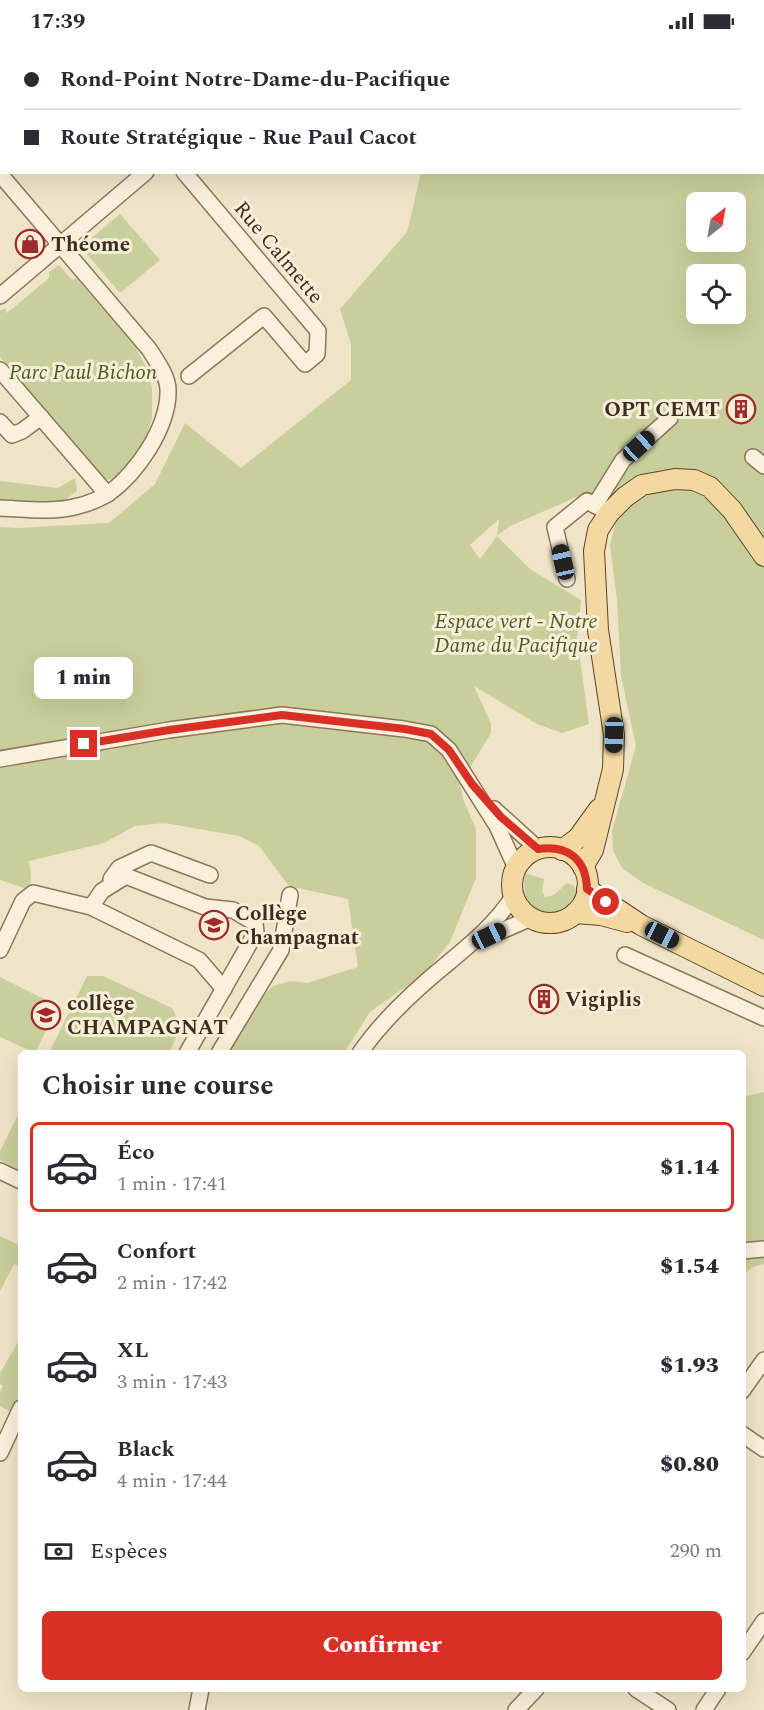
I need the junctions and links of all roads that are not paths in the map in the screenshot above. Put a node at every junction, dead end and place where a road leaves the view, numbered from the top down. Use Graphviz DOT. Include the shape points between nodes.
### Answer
graph roads {
  1 [pos="0,174"];
  2 [pos="144,174"];
  3 [pos="186,174"];
  4 [pos="61,245"];
  5 [pos="0,296"];
  6 [pos="0,370"];
  7 [pos="189,376"];
  8 [pos="41,417"];
  9 [pos="670,418"];
  10 [pos="0,422"];
  11 [pos="107,494"];
  12 [pos="0,508"];
  13 [pos="602,509"];
  14 [pos="764,556"];
  15 [pos="567,579"];
  16 [pos="0,759"];
  17 [pos="472,784"];
  18 [pos="608,797"];
  19 [pos="538,849"];
  20 [pos="562,850"];
  21 [pos="583,867"];
  22 [pos="516,868"];
  23 [pos="210,875"];
  24 [pos="587,889"];
  25 [pos="102,891"];
  26 [pos="290,895"];
  27 [pos="513,897"];
  28 [pos="91,907"];
  29 [pos="575,913"];
  30 [pos="531,918"];
  31 [pos="641,925"];
  32 [pos="472,944"];
  33 [pos="0,950"];
  34 [pos="625,954"];
  35 [pos="764,986"];
  36 [pos="224,989"];
  37 [pos="764,1018"];
  38 [pos="189,1050"];
  39 [pos="221,1050"];
  40 [pos="362,1050"];
  41 [pos="0,1171"];
  42 [pos="18,1180"];
  43 [pos="764,1249"];
  44 [pos="746,1251"];
  45 [pos="764,1360"];
  46 [pos="746,1385"];
  47 [pos="18,1414"];
  48 [pos="746,1437"];
  49 [pos="764,1449"];
  50 [pos="0,1453"];
  51 [pos="764,1621"];
  52 [pos="746,1647"];
  53 [pos="200,1692"];
  54 [pos="533,1692"];
  55 [pos="641,1692"];
  56 [pos="716,1692"];
  57 [pos="197,1710"];
  58 [pos="516,1710"];
  59 [pos="668,1710"];
  60 [pos="704,1710"];
  1 -- 4 [label="street"];
  2 -- 4 [label="street"];
  3 -- 7 [label="street, Rue Calmette" via="318,331 316,354 305,364 264,316"];
  4 -- 5 [label="street"];
  4 -- 11 [label="street" via="148,349 169,388 156,438 140,464"];
  6 -- 8 [label="street"];
  8 -- 10 [label="street" via="12,435"];
  8 -- 11 [label="street"];
  9 -- 13 [label="street" via="623,460"];
  11 -- 12 [label="street" via="76,507"];
  13 -- 14 [label="main road" via="642,485 675,478 694,480 710,487 732,510"];
  13 -- 15 [label="street" via="586,501 555,527"];
  13 -- 18 [label="main road" via="594,551 598,630 614,735 614,769"];
  16 -- 17 [label="street" via="282,715 431,734 449,750"];
  17 -- 19 [label="street" via="501,817"];
  17 -- 22 [label="street"];
  18 -- 20 [label="main road" via="578,838"];
  18 -- 21 [label="main road" via="593,850"];
  19 -- 20 [label="main road"];
  19 -- 22 [label="main road"];
  20 -- 21 [label="main road"];
  21 -- 24 [label="main road"];
  22 -- 27 [label="main road" via="512,877"];
  23 -- 25 [label="street" via="151,853 119,868"];
  24 -- 29 [label="main road" via="582,906"];
  24 -- 31 [label="main road"];
  25 -- 28 [label="street"];
  25 -- 36 [label="street" via="126,876 205,907 233,910 255,923 256,932"];
  26 -- 39 [label="street" via="281,950"];
  27 -- 30 [label="main road"];
  27 -- 32 [label="street" via="500,917"];
  28 -- 33 [label="street" via="33,893 23,900"];
  28 -- 36 [label="street" via="199,960"];
  29 -- 30 [label="main road" via="554,923"];
  29 -- 31 [label="main road"];
  30 -- 32 [label="street"];
  31 -- 35 [label="main road"];
  32 -- 40 [label="street" via="374,1032"];
  34 -- 37 [label="street"];
  36 -- 38 [label="street"];
  41 -- 42 [label="street"];
  43 -- 44 [label="street"];
  45 -- 46 [label="street"];
  47 -- 50 [label="street"];
  48 -- 49 [label="street"];
  51 -- 52 [label="street"];
  53 -- 57 [label="street"];
  54 -- 58 [label="street"];
  55 -- 59 [label="street"];
  56 -- 60 [label="street"];
}
